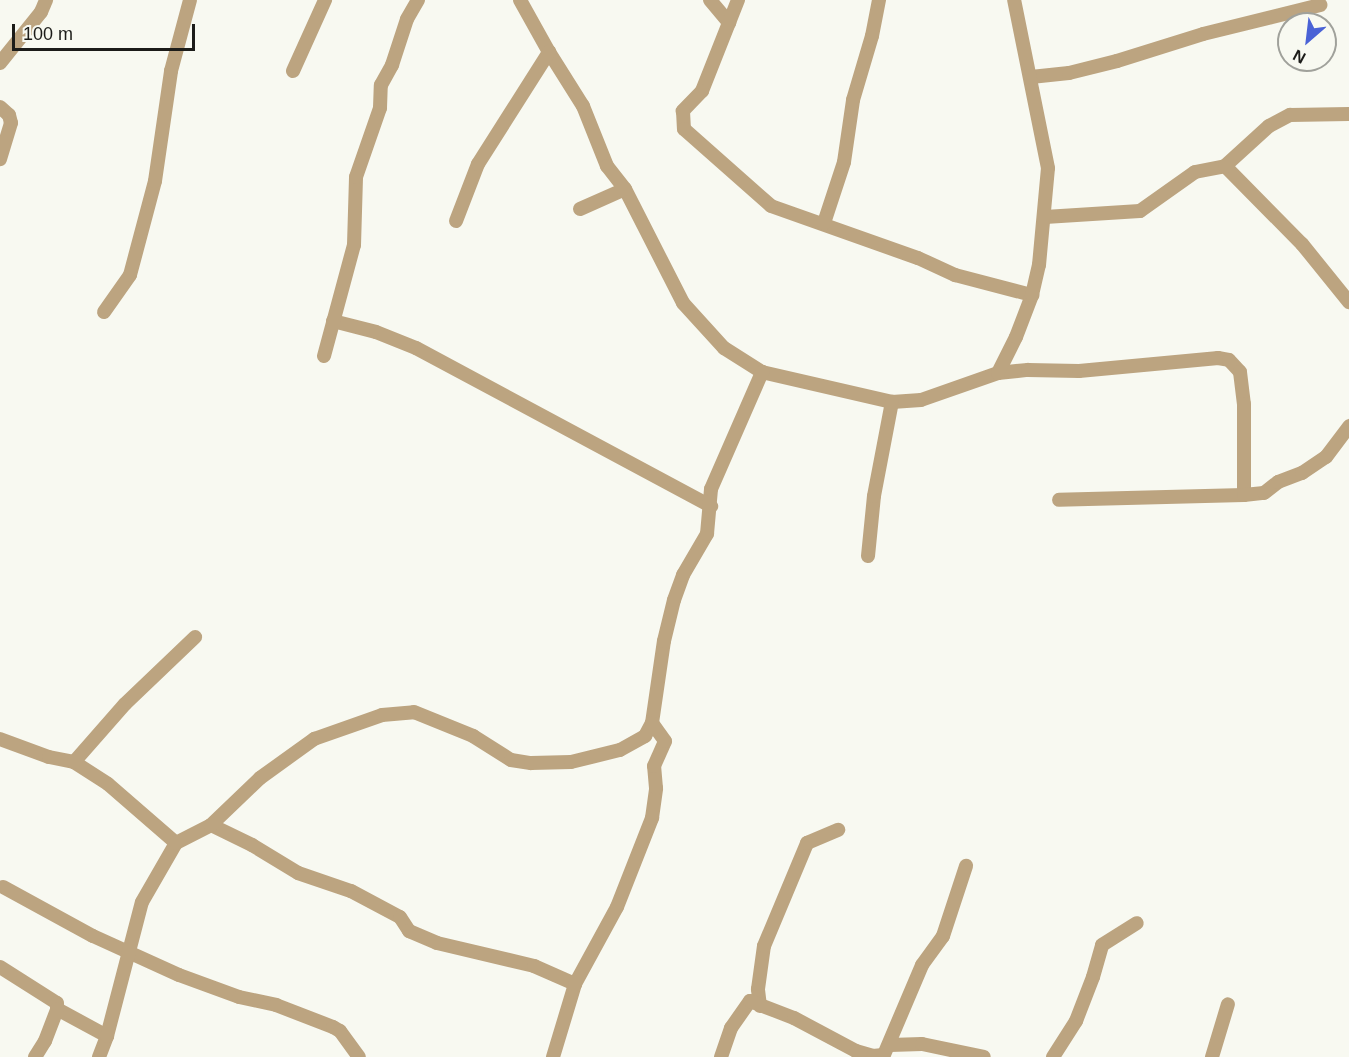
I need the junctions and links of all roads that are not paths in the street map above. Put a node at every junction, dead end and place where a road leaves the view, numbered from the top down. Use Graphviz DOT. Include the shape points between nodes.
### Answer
graph roads {
  1 [pos="46,0"];
  2 [pos="190,0"];
  3 [pos="325,0"];
  4 [pos="418,0"];
  5 [pos="710,0"];
  6 [pos="738,0"];
  7 [pos="879,0"];
  8 [pos="1014,0"];
  9 [pos="525,3"];
  10 [pos="1320,5"];
  11 [pos="729,23"];
  12 [pos="549,52"];
  13 [pos="0,63"];
  14 [pos="293,71"];
  15 [pos="1031,77"];
  16 [pos="0,107"];
  17 [pos="1349,114"];
  18 [pos="0,159"];
  19 [pos="1225,166"];
  20 [pos="625,189"];
  21 [pos="580,209"];
  22 [pos="1045,217"];
  23 [pos="456,221"];
  24 [pos="824,223"];
  25 [pos="1032,295"];
  26 [pos="1349,302"];
  27 [pos="104,312"];
  28 [pos="333,321"];
  29 [pos="324,356"];
  30 [pos="762,372"];
  31 [pos="998,373"];
  32 [pos="892,402"];
  33 [pos="1349,426"];
  34 [pos="1244,495"];
  35 [pos="1059,500"];
  36 [pos="711,506"];
  37 [pos="868,556"];
  38 [pos="195,637"];
  39 [pos="652,723"];
  40 [pos="645,736"];
  41 [pos="0,739"];
  42 [pos="665,741"];
  43 [pos="74,762"];
  44 [pos="211,825"];
  45 [pos="838,830"];
  46 [pos="176,843"];
  47 [pos="966,867"];
  48 [pos="3,887"];
  49 [pos="1137,923"];
  50 [pos="129,953"];
  51 [pos="0,967"];
  52 [pos="575,984"];
  53 [pos="1228,1004"];
  54 [pos="760,1006"];
  55 [pos="57,1009"];
  56 [pos="107,1036"];
  57 [pos="886,1052"];
  58 [pos="35,1057"];
  59 [pos="99,1057"];
  60 [pos="359,1057"];
  61 [pos="553,1057"];
  62 [pos="721,1057"];
  63 [pos="984,1057"];
  64 [pos="1053,1057"];
  65 [pos="1212,1057"];
  1 -- 13 [label="street" via="41,12"];
  2 -- 27 [label="street" via="171,71 155,182 130,275"];
  3 -- 14 [label="street"];
  4 -- 28 [label="street" via="381,85 380,108 356,177 354,245"];
  5 -- 11 [label="street"];
  6 -- 11 [label="street"];
  7 -- 24 [label="street" via="853,100 844,162"];
  8 -- 15 [label="street"];
  9 -- 12 [label="street"];
  10 -- 15 [label="street" via="1213,32 1118,62"];
  11 -- 24 [label="street" via="702,91 683,111 684,129 771,206"];
  12 -- 20 [label="street" via="583,106 608,166"];
  12 -- 23 [label="street" via="478,164"];
  15 -- 22 [label="street" via="1048,168"];
  16 -- 18 [label="street" via="11,123"];
  17 -- 19 [label="street" via="1290,115 1269,126"];
  19 -- 22 [label="street" via="1195,172 1140,211"];
  19 -- 26 [label="street" via="1302,244"];
  20 -- 21 [label="street"];
  20 -- 30 [label="street" via="683,303 724,348"];
  22 -- 25 [label="street"];
  24 -- 25 [label="street" via="955,275"];
  25 -- 31 [label="street"];
  28 -- 29 [label="street"];
  28 -- 36 [label="street" via="416,348"];
  30 -- 32 [label="street"];
  30 -- 36 [label="street" via="711,489"];
  31 -- 32 [label="street" via="921,400"];
  31 -- 34 [label="street" via="1229,360 1240,372 1244,404"];
  32 -- 37 [label="street" via="874,496"];
  33 -- 34 [label="street" via="1326,457 1302,473 1278,482 1264,493"];
  34 -- 35 [label="street"];
  36 -- 39 [label="street" via="707,534 683,575 674,600"];
  38 -- 43 [label="street" via="125,704"];
  39 -- 40 [label="street"];
  39 -- 42 [label="street"];
  40 -- 42 [label="street"];
  40 -- 44 [label="street" via="620,750 581,759 531,763 511,760 473,736 427,716 414,712 382,715 314,739 260,778"];
  41 -- 43 [label="street"];
  42 -- 52 [label="street" via="654,766 657,788 652,818 617,907"];
  43 -- 46 [label="street" via="108,784"];
  44 -- 46 [label="street"];
  44 -- 52 [label="street" via="298,873 351,891 391,912 400,917 409,931 437,943 534,966"];
  45 -- 54 [label="street" via="807,843 764,946 758,989"];
  46 -- 50 [label="street" via="142,902"];
  47 -- 57 [label="street" via="943,936 922,965"];
  48 -- 50 [label="street"];
  49 -- 64 [label="street" via="1102,945 1076,1022"];
  50 -- 56 [label="street"];
  50 -- 60 [label="street" via="239,997 276,1005 333,1027"];
  51 -- 55 [label="street" via="57,1003"];
  52 -- 61 [label="street"];
  53 -- 65 [label="street"];
  54 -- 57 [label="street" via="795,1018 856,1051 873,1056"];
  54 -- 62 [label="street" via="750,1001 731,1028"];
  55 -- 56 [label="street"];
  55 -- 58 [label="street"];
  56 -- 59 [label="street"];
  57 -- 63 [label="street" via="922,1044"];
}
